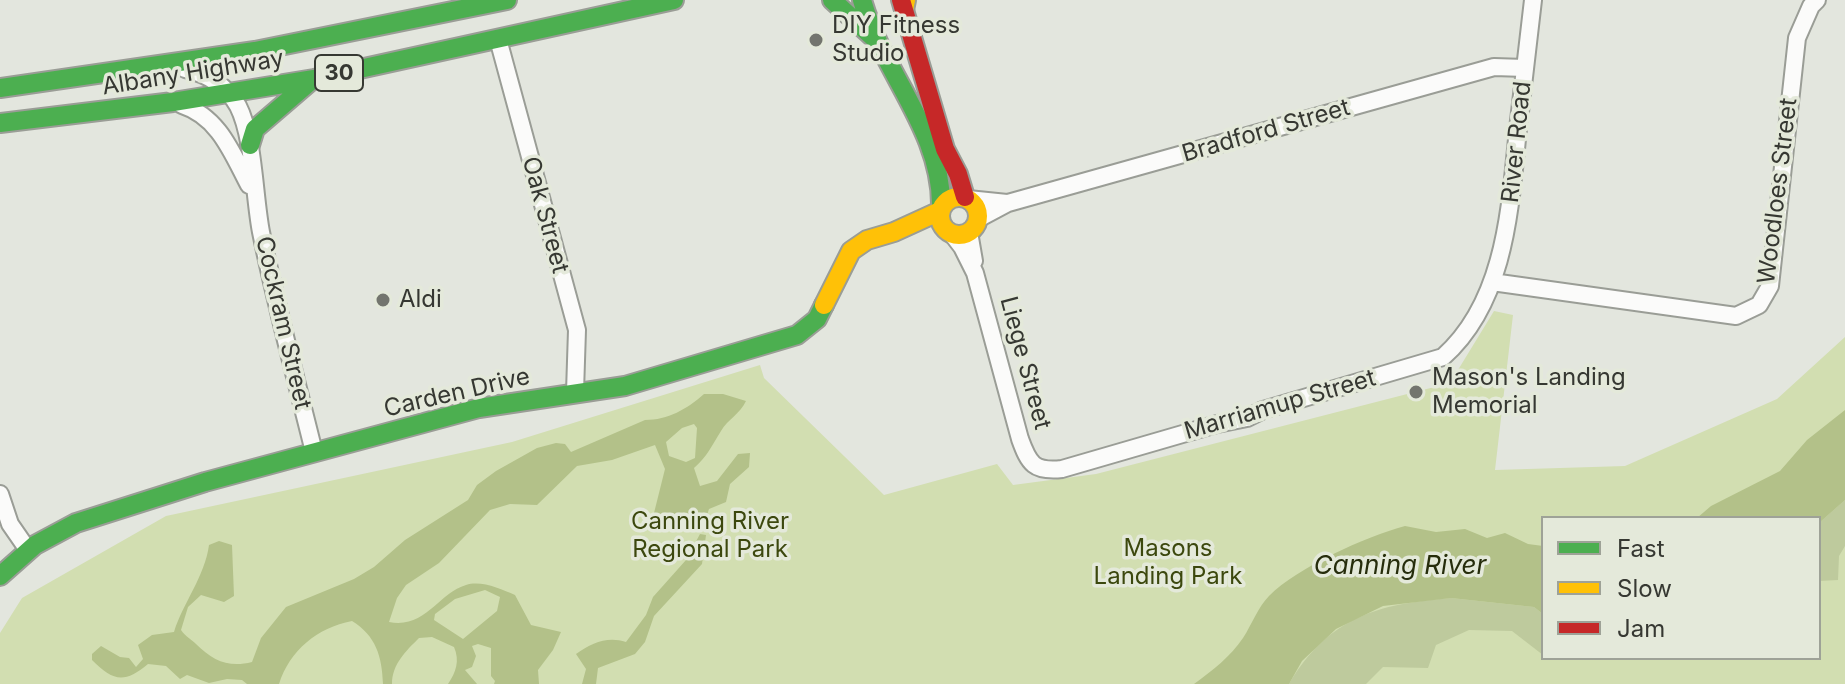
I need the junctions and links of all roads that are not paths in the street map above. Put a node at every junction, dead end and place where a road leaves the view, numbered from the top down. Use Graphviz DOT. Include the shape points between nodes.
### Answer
graph roads {
  1 [pos="507,0"];
  2 [pos="674,0"];
  3 [pos="832,0"];
  4 [pos="862,0"];
  5 [pos="1533,0"];
  6 [pos="1817,0"];
  7 [pos="904,3"];
  8 [pos="498,39"];
  9 [pos="875,39"];
  10 [pos="172,66"];
  11 [pos="1525,68"];
  12 [pos="314,79"];
  13 [pos="222,87"];
  14 [pos="0,88"];
  15 [pos="173,102"];
  16 [pos="0,123"];
  17 [pos="250,145"];
  18 [pos="254,194"];
  19 [pos="966,198"];
  20 [pos="1008,203"];
  21 [pos="954,222"];
  22 [pos="1492,282"];
  23 [pos="575,392"];
  24 [pos="314,452"];
  25 [pos="1031,463"];
  26 [pos="0,494"];
  27 [pos="28,550"];
  28 [pos="0,576"];
  1 -- 10 [label="main road, Albany Highway / 30"];
  2 -- 8 [label="main road, Albany Highway / 30"];
  3 -- 9 [label="main road"];
  4 -- 9 [label="main road, Liege Street"];
  5 -- 11 [label="street, River Road"];
  6 -- 22 [label="street, Woodloes Street" via="1797,38 1770,286 1759,305 1736,316"];
  7 -- 19 [label="main road, Liege Street" via="945,149"];
  8 -- 12 [label="main road, Albany Highway / 30"];
  8 -- 23 [label="street, Oak Street" via="577,330"];
  9 -- 21 [label="main road, Liege Street" via="908,96"];
  10 -- 13 [label="street" via="206,74"];
  10 -- 14 [label="main road, Albany Highway / 30"];
  11 -- 20 [label="street, Bradford Street" via="1494,67"];
  11 -- 22 [label="street, River Road" via="1508,220"];
  12 -- 13 [label="main road, Albany Highway / 30"];
  12 -- 17 [label="main road" via="255,129"];
  13 -- 15 [label="main road, Albany Highway / 30"];
  13 -- 17 [label="street, Cockram Street" via="238,106"];
  15 -- 16 [label="main road, Albany Highway / 30"];
  15 -- 18 [label="street, Cockram Street" via="215,125"];
  17 -- 18 [label="street, Cockram Street"];
  18 -- 24 [label="street, Cockram Street"];
  19 -- 20 [label="street, Bradford Street"];
  19 -- 21 [label="main road" via="947,201"];
  19 -- 21 [label="main road, Liege Street" via="978,211"];
  20 -- 21 [label="street, Bradford Street"];
  21 -- 23 [label="main road, Carden Drive" via="894,232 851,251 817,319 797,335 625,386"];
  21 -- 25 [label="street, Liege Street" via="975,273"];
  22 -- 25 [label="street, Marriamup Street" via="1473,323 1443,357 1062,469 1048,471"];
  23 -- 24 [label="main road, Carden Drive" via="479,408"];
  24 -- 27 [label="main road, Carden Drive" via="76,523"];
  26 -- 27 [label="street" via="10,524"];
  27 -- 28 [label="main road, Carden Drive"];
}
